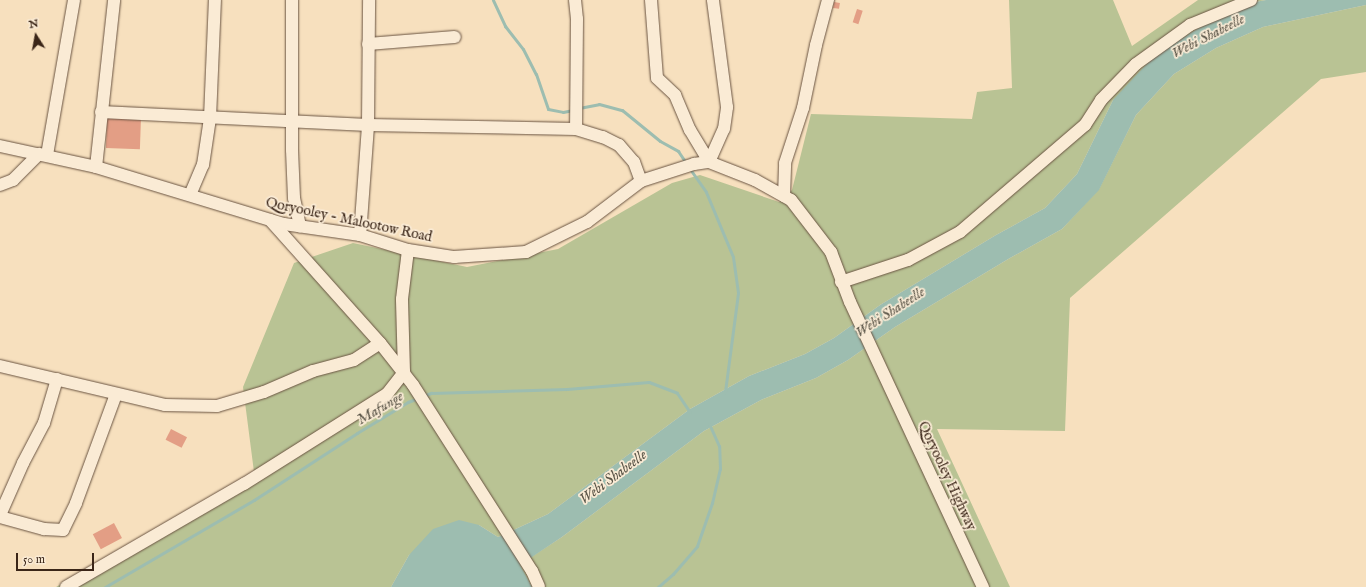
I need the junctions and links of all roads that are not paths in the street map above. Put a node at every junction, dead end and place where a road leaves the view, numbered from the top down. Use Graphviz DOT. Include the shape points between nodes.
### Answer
graph roads {
  1 [pos="74,0"];
  2 [pos="114,0"];
  3 [pos="215,0"];
  4 [pos="292,0"];
  5 [pos="369,0"];
  6 [pos="575,0"];
  7 [pos="651,0"];
  8 [pos="713,0"];
  9 [pos="828,0"];
  10 [pos="1251,0"];
  11 [pos="455,37"];
  12 [pos="368,44"];
  13 [pos="101,112"];
  14 [pos="210,118"];
  15 [pos="292,122"];
  16 [pos="368,125"];
  17 [pos="576,129"];
  18 [pos="0,146"];
  19 [pos="43,154"];
  20 [pos="709,162"];
  21 [pos="96,167"];
  22 [pos="641,181"];
  23 [pos="0,184"];
  24 [pos="190,195"];
  25 [pos="784,196"];
  26 [pos="270,219"];
  27 [pos="300,226"];
  28 [pos="360,236"];
  29 [pos="408,250"];
  30 [pos="841,282"];
  31 [pos="380,343"];
  32 [pos="0,366"];
  33 [pos="404,372"];
  34 [pos="57,379"];
  35 [pos="116,394"];
  36 [pos="0,516"];
  37 [pos="66,587"];
  38 [pos="539,587"];
  39 [pos="983,587"];
  1 -- 19 [label="street"];
  2 -- 13 [label="street"];
  3 -- 14 [label="street"];
  4 -- 15 [label="street"];
  5 -- 12 [label="street"];
  6 -- 17 [label="street"];
  7 -- 20 [label="street" via="657,78 675,95 690,130"];
  8 -- 20 [label="street" via="727,107 724,129"];
  9 -- 25 [label="street" via="803,108 785,163"];
  10 -- 30 [label="street" via="1190,25 1136,64 1101,100 1085,125 960,232 908,260"];
  11 -- 12 [label="street"];
  12 -- 16 [label="street"];
  13 -- 14 [label="street"];
  13 -- 21 [label="street"];
  14 -- 15 [label="street"];
  14 -- 24 [label="street" via="203,165"];
  15 -- 16 [label="street"];
  15 -- 27 [label="street" via="294,198"];
  16 -- 17 [label="street"];
  16 -- 28 [label="street"];
  17 -- 22 [label="street" via="619,145 634,162"];
  18 -- 19 [label="street, Qoryooley - Malootow Road"];
  19 -- 21 [label="street, Qoryooley - Malootow Road"];
  19 -- 23 [label="street" via="13,180"];
  20 -- 22 [label="street, Qoryooley - Malootow Road" via="694,164"];
  20 -- 25 [label="street" via="756,180"];
  21 -- 24 [label="street, Qoryooley - Malootow Road"];
  22 -- 29 [label="street, Qoryooley - Malootow Road" via="587,222 526,252 454,257"];
  24 -- 26 [label="street, Qoryooley - Malootow Road"];
  25 -- 30 [label="street" via="791,200 831,252"];
  26 -- 27 [label="street, Qoryooley - Malootow Road"];
  26 -- 31 [label="street"];
  27 -- 28 [label="street, Qoryooley - Malootow Road"];
  28 -- 29 [label="street, Qoryooley - Malootow Road"];
  29 -- 33 [label="street" via="402,299"];
  30 -- 39 [label="street, Qoryooley Highway"];
  31 -- 33 [label="street"];
  31 -- 35 [label="street" via="354,360 217,406 165,405"];
  32 -- 34 [label="street"];
  33 -- 37 [label="street" via="387,394 244,484"];
  33 -- 38 [label="street" via="506,529"];
  34 -- 35 [label="street"];
  34 -- 36 [label="street" via="44,422"];
  35 -- 36 [label="street" via="63,530 44,529"];
}
